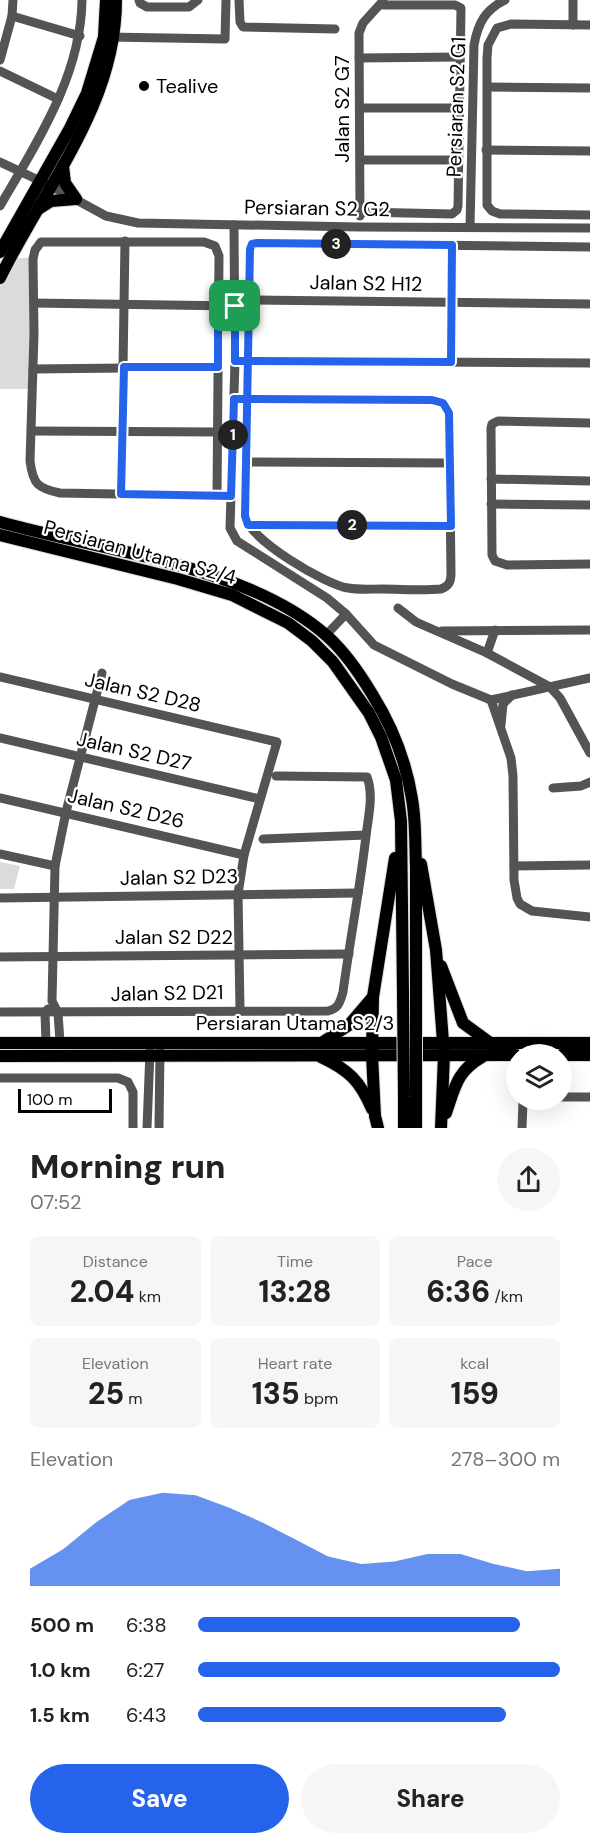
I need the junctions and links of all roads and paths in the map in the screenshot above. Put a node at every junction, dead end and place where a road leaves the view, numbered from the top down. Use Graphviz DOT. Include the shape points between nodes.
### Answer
graph roads {
  1 [pos="12,0"];
  2 [pos="82,0"];
  3 [pos="105,0"];
  4 [pos="116,0"];
  5 [pos="139,0"];
  6 [pos="198,0"];
  7 [pos="226,0"];
  8 [pos="239,0"];
  9 [pos="505,0"];
  10 [pos="573,0"];
  11 [pos="382,2"];
  12 [pos="12,16"];
  13 [pos="573,25"];
  14 [pos="590,25"];
  15 [pos="335,29"];
  16 [pos="80,36"];
  17 [pos="109,37"];
  18 [pos="459,57"];
  19 [pos="359,58"];
  20 [pos="0,60"];
  21 [pos="0,71"];
  22 [pos="488,87"];
  23 [pos="590,88"];
  24 [pos="58,99"];
  25 [pos="360,108"];
  26 [pos="458,108"];
  27 [pos="486,150"];
  28 [pos="590,151"];
  29 [pos="360,160"];
  30 [pos="458,160"];
  31 [pos="0,162"];
  32 [pos="63,166"];
  33 [pos="20,172"];
  34 [pos="46,184"];
  35 [pos="76,199"];
  36 [pos="0,206"];
  37 [pos="38,210"];
  38 [pos="360,212"];
  39 [pos="590,215"];
  40 [pos="234,225"];
  41 [pos="360,227"];
  42 [pos="470,227"];
  43 [pos="590,228"];
  44 [pos="125,241"];
  45 [pos="452,245"];
  46 [pos="590,247"];
  47 [pos="0,252"];
  48 [pos="0,278"];
  49 [pos="249,300"];
  50 [pos="451,302"];
  51 [pos="34,303"];
  52 [pos="125,304"];
  53 [pos="590,304"];
  54 [pos="221,305"];
  55 [pos="235,306"];
  56 [pos="235,361"];
  57 [pos="248,361"];
  58 [pos="451,362"];
  59 [pos="590,363"];
  60 [pos="124,367"];
  61 [pos="218,367"];
  62 [pos="33,369"];
  63 [pos="234,399"];
  64 [pos="247,399"];
  65 [pos="590,423"];
  66 [pos="32,431"];
  67 [pos="123,431"];
  68 [pos="218,432"];
  69 [pos="246,462"];
  70 [pos="450,463"];
  71 [pos="491,478"];
  72 [pos="590,481"];
  73 [pos="121,494"];
  74 [pos="217,496"];
  75 [pos="231,496"];
  76 [pos="491,504"];
  77 [pos="590,505"];
  78 [pos="0,522"];
  79 [pos="248,525"];
  80 [pos="451,526"];
  81 [pos="0,535"];
  82 [pos="590,564"];
  83 [pos="398,608"];
  84 [pos="346,614"];
  85 [pos="495,630"];
  86 [pos="590,630"];
  87 [pos="439,631"];
  88 [pos="326,635"];
  89 [pos="487,653"];
  90 [pos="102,673"];
  91 [pos="0,677"];
  92 [pos="590,678"];
  93 [pos="550,687"];
  94 [pos="512,695"];
  95 [pos="95,700"];
  96 [pos="491,700"];
  97 [pos="501,729"];
  98 [pos="0,738"];
  99 [pos="590,753"];
  100 [pos="80,757"];
  101 [pos="276,776"];
  102 [pos="590,782"];
  103 [pos="553,788"];
  104 [pos="0,798"];
  105 [pos="260,799"];
  106 [pos="66,812"];
  107 [pos="400,821"];
  108 [pos="415,831"];
  109 [pos="366,835"];
  110 [pos="263,839"];
  111 [pos="0,854"];
  112 [pos="244,855"];
  113 [pos="590,865"];
  114 [pos="55,866"];
  115 [pos="514,866"];
  116 [pos="358,893"];
  117 [pos="238,894"];
  118 [pos="0,898"];
  119 [pos="54,898"];
  120 [pos="590,918"];
  121 [pos="436,950"];
  122 [pos="349,954"];
  123 [pos="239,955"];
  124 [pos="53,956"];
  125 [pos="0,957"];
  126 [pos="373,997"];
  127 [pos="52,1001"];
  128 [pos="240,1010"];
  129 [pos="0,1012"];
  130 [pos="45,1013"];
  131 [pos="58,1013"];
  132 [pos="60,1042"];
  133 [pos="0,1043"];
  134 [pos="46,1043"];
  135 [pos="155,1043"];
  136 [pos="322,1043"];
  137 [pos="490,1043"];
  138 [pos="590,1043"];
  139 [pos="372,1049"];
  140 [pos="443,1049"];
  141 [pos="486,1055"];
  142 [pos="506,1055"];
  143 [pos="572,1055"];
  144 [pos="590,1055"];
  145 [pos="0,1056"];
  146 [pos="155,1056"];
  147 [pos="317,1056"];
  148 [pos="0,1078"];
  149 [pos="410,1096"];
  150 [pos="572,1097"];
  151 [pos="590,1097"];
  152 [pos="522,1110"];
  153 [pos="376,1122"];
  154 [pos="442,1125"];
  155 [pos="133,1128"];
  156 [pos="147,1128"];
  157 [pos="159,1128"];
  158 [pos="404,1128"];
  159 [pos="416,1128"];
  160 [pos="522,1128"];
  1 -- 12 [label="street"];
  2 -- 16 [label="street"];
  3 -- 17 [label="main road"];
  4 -- 17 [label="main road"];
  5 -- 6 [label="street" via="147,7 189,7"];
  7 -- 17 [label="street" via="225,39"];
  8 -- 15 [label="street" via="241,25 246,28"];
  9 -- 42 [label="street, Persiaran S2 G1" via="484,15 474,45"];
  10 -- 13 [label="street"];
  11 -- 18 [label="street" via="459,6"];
  11 -- 19 [label="street, Jalan S2 G7" via="360,30"];
  12 -- 16 [label="street"];
  12 -- 20 [label="street"];
  13 -- 14 [label="street"];
  13 -- 22 [label="street" via="511,24 497,28 488,45"];
  16 -- 24 [label="street"];
  17 -- 32 [label="main road" via="106,72"];
  17 -- 34 [label="main road"];
  18 -- 19 [label="street"];
  18 -- 26 [label="street"];
  19 -- 25 [label="street, Jalan S2 G7"];
  21 -- 24 [label="street"];
  22 -- 23 [label="street"];
  22 -- 27 [label="street"];
  24 -- 33 [label="street"];
  25 -- 26 [label="street"];
  25 -- 29 [label="street, Jalan S2 G7"];
  26 -- 30 [label="street"];
  27 -- 28 [label="street"];
  27 -- 39 [label="street" via="487,205 492,212"];
  29 -- 30 [label="street"];
  29 -- 38 [label="street, Jalan S2 G7"];
  30 -- 38 [label="street" via="458,206 452,214"];
  31 -- 33 [label="street, Persiaran S2 G2"];
  32 -- 34 [label="main road"];
  32 -- 35 [label="main road" via="65,183"];
  33 -- 34 [label="street, Persiaran S2 G2"];
  33 -- 36 [label="street"];
  34 -- 35 [label="street, Persiaran S2 G2"];
  34 -- 37 [label="main road"];
  34 -- 47 [label="main road"];
  35 -- 37 [label="main road" via="51,201"];
  35 -- 40 [label="street, Persiaran S2 G2" via="106,216 138,223"];
  37 -- 48 [label="main road"];
  38 -- 41 [label="street, Jalan S2 G7"];
  40 -- 41 [label="street, Persiaran S2 G2"];
  40 -- 55 [label="street"];
  41 -- 42 [label="street, Persiaran S2 G2"];
  42 -- 43 [label="street, Persiaran S2 G2"];
  44 -- 51 [label="street" via="41,242 33,259"];
  44 -- 52 [label="street"];
  44 -- 54 [label="street" via="204,242 215,246"];
  45 -- 46 [label="street"];
  45 -- 49 [label="street" via="252,244"];
  45 -- 50 [label="street"];
  49 -- 50 [label="street, Jalan S2 H12"];
  49 -- 57 [label="street"];
  50 -- 53 [label="street, Jalan S2 H12"];
  50 -- 58 [label="street"];
  51 -- 52 [label="street"];
  51 -- 62 [label="street"];
  52 -- 54 [label="street"];
  52 -- 60 [label="street"];
  54 -- 55 [label="street"];
  54 -- 61 [label="street"];
  55 -- 56 [label="street"];
  56 -- 57 [label="street"];
  56 -- 63 [label="street"];
  57 -- 58 [label="street"];
  57 -- 64 [label="street"];
  58 -- 59 [label="street"];
  60 -- 61 [label="street"];
  60 -- 62 [label="street"];
  60 -- 67 [label="street"];
  61 -- 68 [label="street"];
  62 -- 66 [label="street"];
  63 -- 64 [label="street"];
  63 -- 75 [label="street"];
  64 -- 69 [label="street"];
  64 -- 70 [label="street" via="443,403 449,413"];
  65 -- 71 [label="street" via="492,424"];
  66 -- 67 [label="street"];
  66 -- 73 [label="street" via="32,478 43,489"];
  67 -- 68 [label="street"];
  67 -- 73 [label="street"];
  68 -- 74 [label="street"];
  69 -- 70 [label="street"];
  69 -- 79 [label="street"];
  70 -- 80 [label="street"];
  71 -- 72 [label="street"];
  71 -- 76 [label="street"];
  73 -- 74 [label="street"];
  74 -- 75 [label="street"];
  75 -- 84 [label="street" via="230,528 237,541"];
  76 -- 77 [label="street"];
  76 -- 82 [label="street" via="492,555 499,564"];
  78 -- 88 [label="main road" via="170,564 246,588 282,603"];
  79 -- 80 [label="street"];
  79 -- 80 [label="street" via="271,547 334,585 428,590 441,590 451,581"];
  81 -- 107 [label="main road, Persiaran Utama S2/4" via="212,588 288,623 333,662 369,713 396,780"];
  83 -- 87 [label="street" via="416,622"];
  84 -- 88 [label="street"];
  84 -- 96 [label="street" via="374,645"];
  85 -- 86 [label="street"];
  85 -- 87 [label="street"];
  85 -- 89 [label="street"];
  87 -- 89 [label="street"];
  88 -- 108 [label="main road" via="359,674 389,724 404,762"];
  89 -- 93 [label="street"];
  90 -- 95 [label="street"];
  91 -- 95 [label="street, Jalan S2 D28"];
  92 -- 93 [label="street"];
  93 -- 94 [label="street"];
  93 -- 99 [label="street"];
  94 -- 96 [label="street"];
  94 -- 97 [label="street" via="504,704"];
  95 -- 100 [label="street"];
  95 -- 105 [label="street, Jalan S2 D28" via="277,742"];
  96 -- 97 [label="street"];
  97 -- 115 [label="street" via="513,776"];
  98 -- 100 [label="street, Jalan S2 D27"];
  100 -- 105 [label="street, Jalan S2 D27"];
  100 -- 106 [label="street"];
  101 -- 109 [label="street" via="367,777 370,807"];
  102 -- 103 [label="street"];
  104 -- 106 [label="street, Jalan S2 D26"];
  105 -- 112 [label="street"];
  106 -- 112 [label="street, Jalan S2 D26"];
  106 -- 114 [label="street"];
  107 -- 126 [label="main road"];
  107 -- 149 [label="main road, Persiaran Utama S2/4, bridge" via="403,994"];
  108 -- 121 [label="main road"];
  108 -- 149 [label="main road, bridge" via="416,994"];
  109 -- 110 [label="street"];
  109 -- 116 [label="street"];
  111 -- 114 [label="street"];
  112 -- 117 [label="street"];
  113 -- 115 [label="street"];
  114 -- 119 [label="street"];
  115 -- 120 [label="street" via="515,892 520,904 532,911"];
  116 -- 117 [label="street, Jalan S2 D23"];
  116 -- 122 [label="street"];
  117 -- 119 [label="street, Jalan S2 D23"];
  117 -- 123 [label="street"];
  118 -- 119 [label="street, Jalan S2 D23"];
  119 -- 124 [label="street"];
  121 -- 137 [label="main road" via="463,1023"];
  121 -- 140 [label="main road"];
  122 -- 123 [label="street, Jalan S2 D22"];
  122 -- 128 [label="street, Jalan S2 D21" via="340,1005 334,1009"];
  123 -- 124 [label="street, Jalan S2 D22"];
  123 -- 128 [label="street"];
  124 -- 125 [label="street, Jalan S2 D22"];
  124 -- 127 [label="street"];
  126 -- 136 [label="main road" via="350,1024"];
  126 -- 139 [label="main road"];
  127 -- 130 [label="street"];
  127 -- 131 [label="street"];
  128 -- 131 [label="street, Jalan S2 D21"];
  129 -- 130 [label="street, Jalan S2 D21"];
  130 -- 131 [label="street, Jalan S2 D21"];
  130 -- 134 [label="street"];
  131 -- 132 [label="street"];
  132 -- 134 [label="main road, Persiaran Utama S2/3"];
  132 -- 135 [label="main road, Persiaran Utama S2/3"];
  133 -- 134 [label="main road, Persiaran Utama S2/3"];
  135 -- 136 [label="main road, Persiaran Utama S2/3"];
  135 -- 146 [label="street"];
  136 -- 139 [label="main road, Persiaran Utama S2/3"];
  137 -- 138 [label="main road, Persiaran Utama S2/3"];
  137 -- 140 [label="main road, Persiaran Utama S2/3"];
  139 -- 140 [label="main road, Persiaran Utama S2/3"];
  139 -- 147 [label="main road, Persiaran Utama S2/3"];
  139 -- 153 [label="main road"];
  140 -- 141 [label="main road, Persiaran Utama S2/3"];
  140 -- 154 [label="main road"];
  141 -- 142 [label="main road, Persiaran Utama S2/3"];
  141 -- 154 [label="main road" via="467,1065"];
  143 -- 144 [label="main road"];
  145 -- 146 [label="main road, Persiaran Utama S2/3"];
  146 -- 147 [label="main road, Persiaran Utama S2/3"];
  146 -- 156 [label="street"];
  146 -- 157 [label="street"];
  147 -- 153 [label="main road" via="350,1074 366,1095"];
  148 -- 155 [label="street" via="118,1078 128,1082 133,1092"];
  149 -- 158 [label="main road"];
  149 -- 159 [label="main road"];
  150 -- 151 [label="street"];
  152 -- 160 [label="street"];
}
